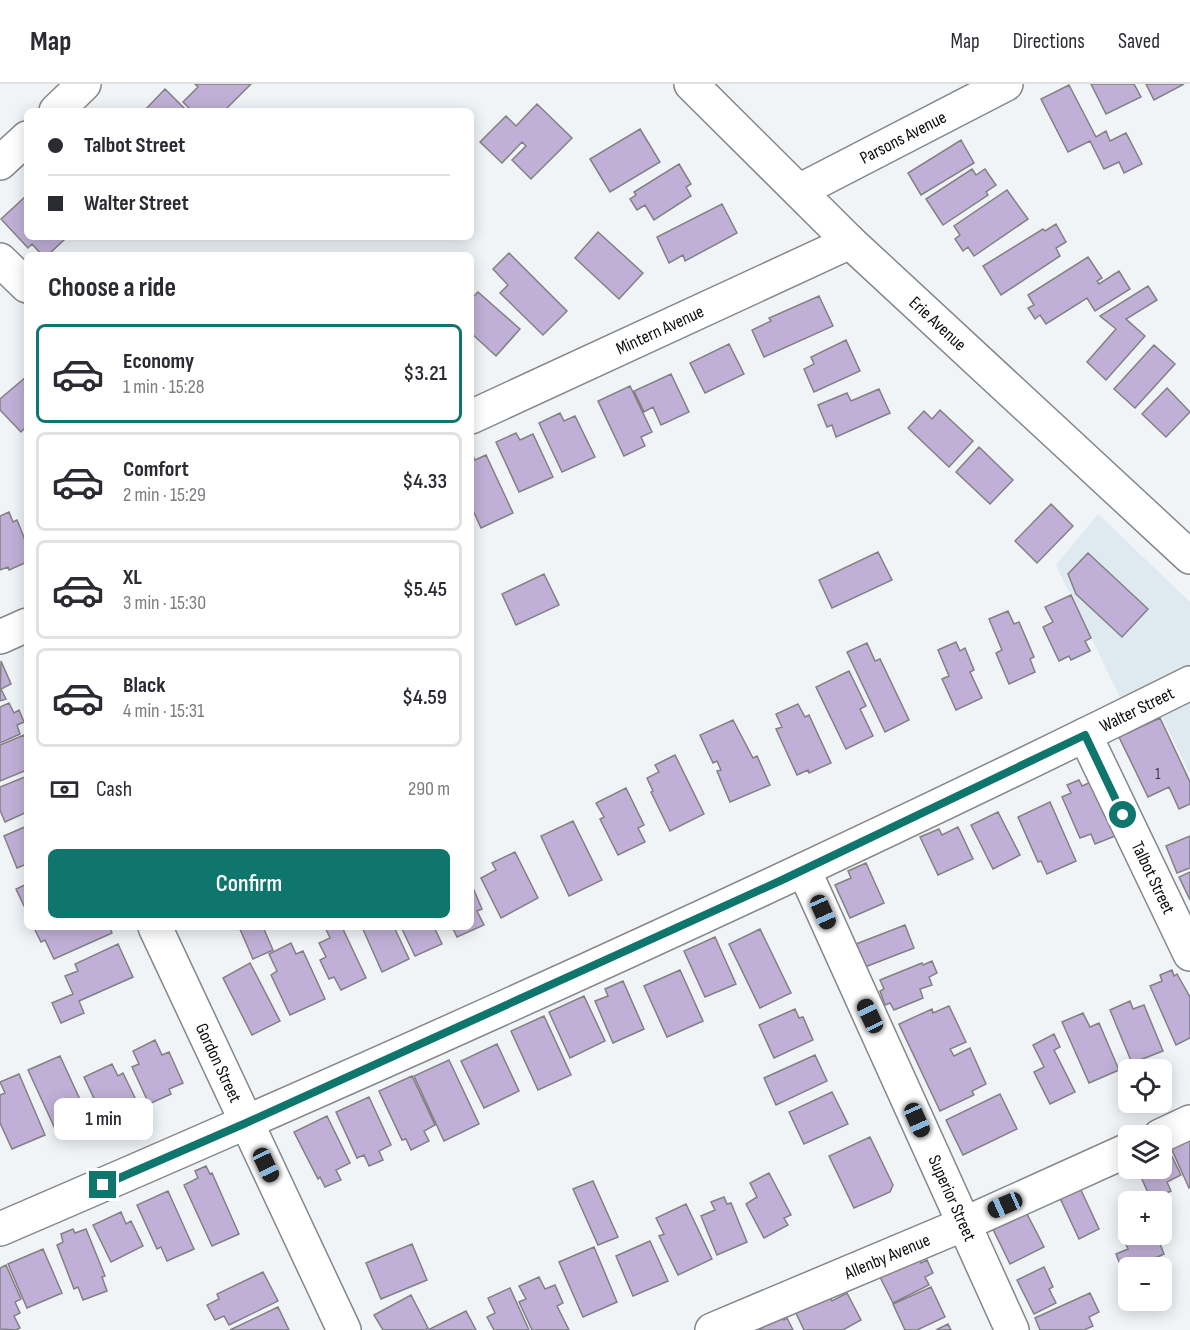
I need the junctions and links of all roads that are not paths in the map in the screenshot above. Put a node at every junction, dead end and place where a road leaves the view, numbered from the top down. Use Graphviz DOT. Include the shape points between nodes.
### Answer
graph roads {
  1 [pos="84,84"];
  2 [pos="691,84"];
  3 [pos="1006,84"];
  4 [pos="59,108"];
  5 [pos="24,141"];
  6 [pos="0,163"];
  7 [pos="800,191"];
  8 [pos="850,242"];
  9 [pos="0,260"];
  10 [pos="24,283"];
  11 [pos="474,416"];
  12 [pos="1190,557"];
  13 [pos="1190,683"];
  14 [pos="1085,735"];
  15 [pos="804,870"];
  16 [pos="156,930"];
  17 [pos="1190,954"];
  18 [pos="1190,1122"];
  19 [pos="246,1123"];
  20 [pos="1172,1130"];
  21 [pos="1118,1155"];
  22 [pos="964,1224"];
  23 [pos="0,1228"];
  24 [pos="344,1330"];
  25 [pos="712,1330"];
  26 [pos="1012,1330"];
  1 -- 4 [label="street"];
  2 -- 7 [label="street, Erie Avenue"];
  3 -- 7 [label="street, Parsons Avenue"];
  5 -- 6 [label="street"];
  7 -- 8 [label="street, Erie Avenue"];
  8 -- 11 [label="street, Mintern Avenue"];
  8 -- 12 [label="street, Erie Avenue"];
  9 -- 10 [label="street"];
  13 -- 14 [label="street, Walter Street"];
  14 -- 15 [label="street, Walter Street"];
  14 -- 17 [label="street, Talbot Street"];
  15 -- 19 [label="street, Walter Street"];
  15 -- 22 [label="street, Superior Street"];
  16 -- 19 [label="street, Gordon Street"];
  18 -- 20 [label="street"];
  19 -- 23 [label="street, Walter Street"];
  19 -- 24 [label="street, Gordon Street"];
  21 -- 22 [label="street, Allenby Avenue"];
  22 -- 25 [label="street, Allenby Avenue"];
  22 -- 26 [label="street, Superior Street"];
}
